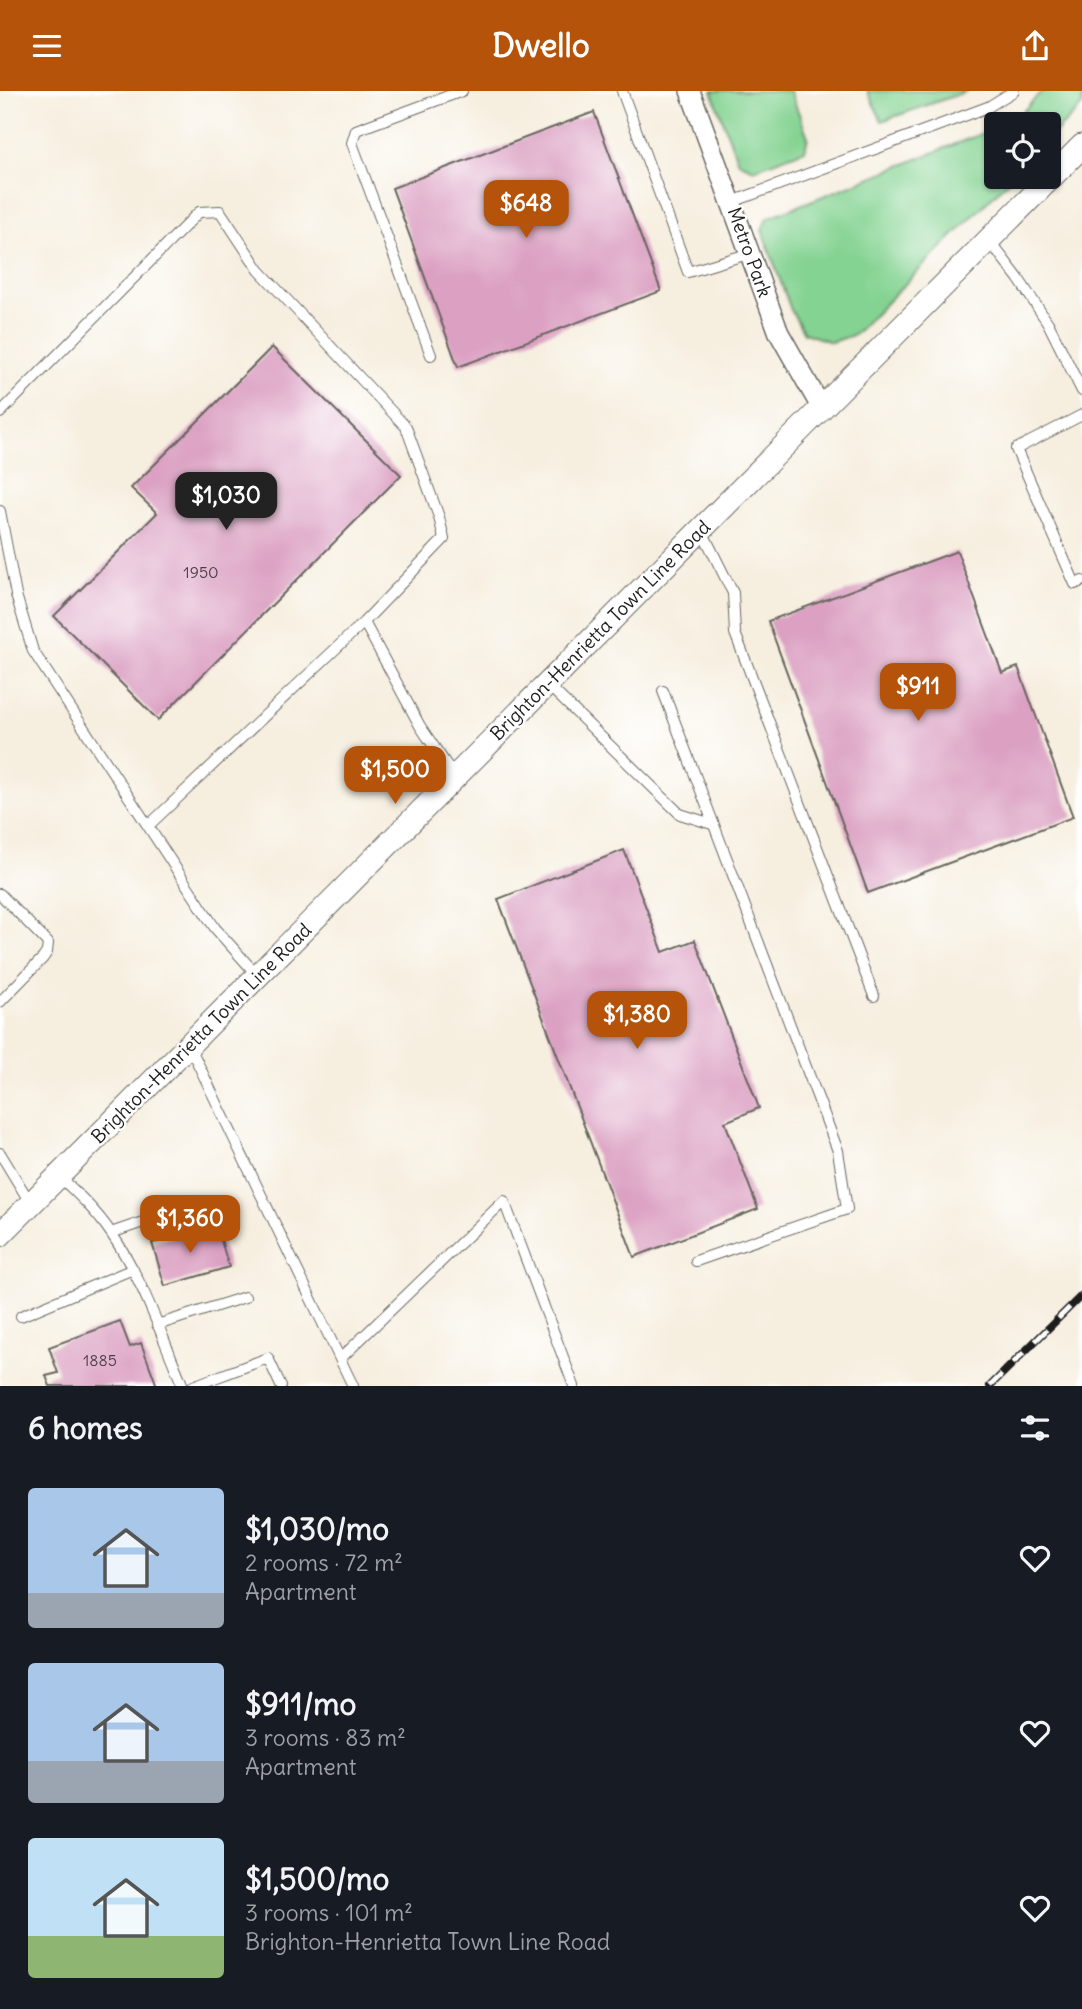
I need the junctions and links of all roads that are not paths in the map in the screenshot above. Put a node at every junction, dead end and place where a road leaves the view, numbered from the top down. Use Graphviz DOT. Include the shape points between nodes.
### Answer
graph roads {
  1 [pos="462,91"];
  2 [pos="622,91"];
  3 [pos="690,91"];
  4 [pos="1014,91"];
  5 [pos="1082,146"];
  6 [pos="732,202"];
  7 [pos="988,239"];
  8 [pos="751,254"];
  9 [pos="431,355"];
  10 [pos="1082,391"];
  11 [pos="821,407"];
  12 [pos="0,413"];
  13 [pos="1082,415"];
  14 [pos="0,511"];
  15 [pos="701,529"];
  16 [pos="1082,580"];
  17 [pos="364,622"];
  18 [pos="547,684"];
  19 [pos="663,691"];
  20 [pos="455,777"];
  21 [pos="712,824"];
  22 [pos="148,826"];
  23 [pos="0,894"];
  24 [pos="258,976"];
  25 [pos="874,996"];
  26 [pos="0,1002"];
  27 [pos="189,1045"];
  28 [pos="0,1153"];
  29 [pos="59,1176"];
  30 [pos="201,1202"];
  31 [pos="31,1204"];
  32 [pos="111,1233"];
  33 [pos="0,1235"];
  34 [pos="696,1261"];
  35 [pos="133,1269"];
  36 [pos="245,1297"];
  37 [pos="21,1315"];
  38 [pos="157,1325"];
  39 [pos="340,1359"];
  40 [pos="183,1386"];
  41 [pos="193,1386"];
  42 [pos="281,1386"];
  43 [pos="353,1386"];
  44 [pos="574,1386"];
  1 -- 9 [label="lane" via="356,130 352,143"];
  2 -- 8 [label="lane" via="688,272"];
  3 -- 6 [label="street, Metro Park"];
  4 -- 6 [label="lane" via="988,107"];
  5 -- 7 [label="street, Brighton-Henrietta Town Line Road"];
  6 -- 8 [label="street, Metro Park"];
  7 -- 10 [label="lane" via="1048,323"];
  7 -- 11 [label="street, Brighton-Henrietta Town Line Road"];
  8 -- 11 [label="street, Metro Park" via="779,333"];
  11 -- 15 [label="street, Brighton-Henrietta Town Line Road"];
  12 -- 17 [label="lane" via="199,212 219,211 259,270 406,427 439,517 444,539"];
  13 -- 16 [label="lane" via="1016,449 1075,584"];
  14 -- 22 [label="lane" via="16,595 33,651"];
  15 -- 18 [label="street, Brighton-Henrietta Town Line Road"];
  15 -- 25 [label="lane" via="733,593 735,633"];
  17 -- 20 [label="lane" via="420,726"];
  17 -- 22 [label="lane"];
  18 -- 20 [label="street, Brighton-Henrietta Town Line Road"];
  18 -- 21 [label="lane" via="680,814"];
  19 -- 21 [label="lane"];
  20 -- 24 [label="street, Brighton-Henrietta Town Line Road"];
  21 -- 34 [label="lane" via="838,1151 847,1209"];
  22 -- 24 [label="lane" via="215,928"];
  23 -- 26 [label="lane" via="48,943 43,958"];
  24 -- 27 [label="street, Brighton-Henrietta Town Line Road"];
  27 -- 29 [label="street, Brighton-Henrietta Town Line Road"];
  27 -- 39 [label="lane"];
  28 -- 31 [label="lane"];
  29 -- 31 [label="street, Brighton-Henrietta Town Line Road"];
  29 -- 32 [label="lane"];
  30 -- 32 [label="lane"];
  31 -- 33 [label="street, Brighton-Henrietta Town Line Road"];
  32 -- 35 [label="lane"];
  35 -- 37 [label="lane"];
  35 -- 38 [label="lane"];
  36 -- 38 [label="lane"];
  38 -- 40 [label="lane"];
  39 -- 43 [label="lane"];
  39 -- 44 [label="lane" via="504,1201"];
  41 -- 42 [label="lane" via="268,1358"];
}
